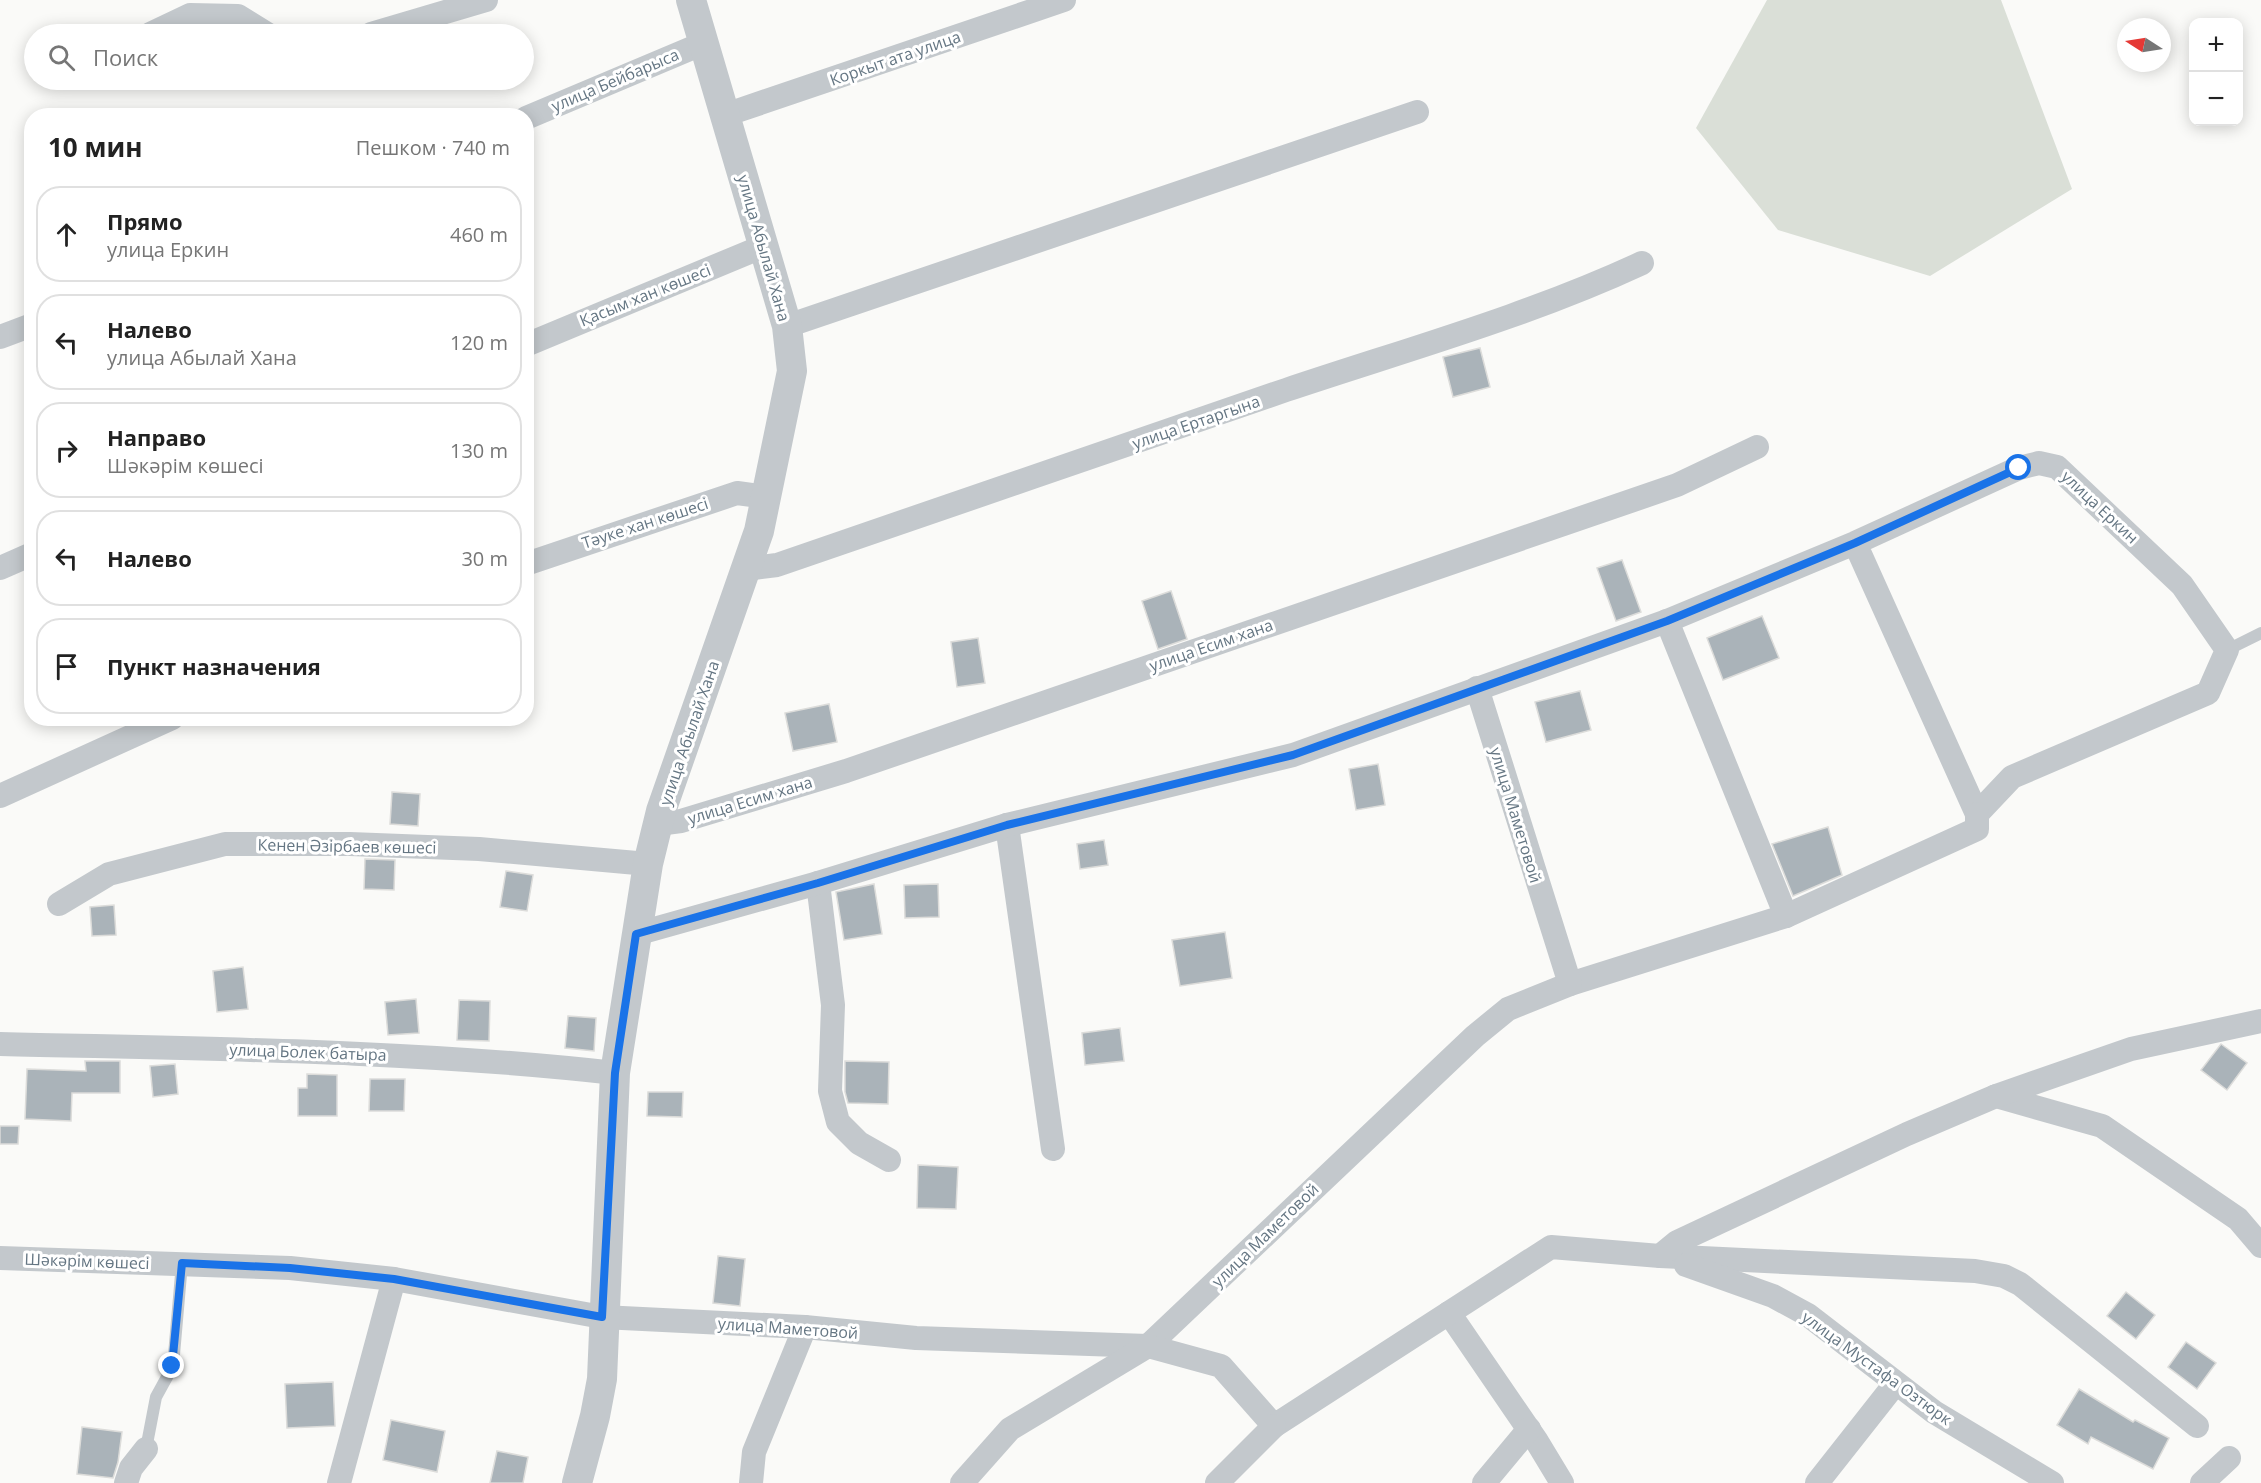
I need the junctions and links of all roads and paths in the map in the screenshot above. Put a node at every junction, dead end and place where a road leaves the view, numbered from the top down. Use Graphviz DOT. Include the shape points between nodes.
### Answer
graph roads {
  1 [pos="486,0"];
  2 [pos="691,0"];
  3 [pos="1064,0"];
  4 [pos="171,24"];
  5 [pos="251,24"];
  6 [pos="405,24"];
  7 [pos="704,43"];
  8 [pos="1417,112"];
  9 [pos="534,115"];
  10 [pos="725,115"];
  11 [pos="764,246"];
  12 [pos="1642,264"];
  13 [pos="787,326"];
  14 [pos="24,328"];
  15 [pos="0,337"];
  16 [pos="534,342"];
  17 [pos="1757,447"];
  18 [pos="766,497"];
  19 [pos="1855,543"];
  20 [pos="24,558"];
  21 [pos="534,561"];
  22 [pos="0,568"];
  23 [pos="746,569"];
  24 [pos="1667,621"];
  25 [pos="2261,633"];
  26 [pos="2227,650"];
  27 [pos="1477,688"];
  28 [pos="154,726"];
  29 [pos="0,796"];
  30 [pos="1977,814"];
  31 [pos="658,824"];
  32 [pos="1007,825"];
  33 [pos="648,864"];
  34 [pos="818,883"];
  35 [pos="59,904"];
  36 [pos="1786,916"];
  37 [pos="636,934"];
  38 [pos="1570,984"];
  39 [pos="2261,1021"];
  40 [pos="0,1044"];
  41 [pos="615,1073"];
  42 [pos="1996,1096"];
  43 [pos="1053,1149"];
  44 [pos="889,1160"];
  45 [pos="2261,1246"];
  46 [pos="1660,1256"];
  47 [pos="0,1258"];
  48 [pos="182,1263"];
  49 [pos="394,1279"];
  50 [pos="1449,1313"];
  51 [pos="602,1317"];
  52 [pos="805,1328"];
  53 [pos="1149,1346"];
  54 [pos="1895,1384"];
  55 [pos="1274,1426"];
  56 [pos="2197,1426"];
  57 [pos="1529,1429"];
  58 [pos="146,1449"];
  59 [pos="2229,1458"];
  60 [pos="126,1483"];
  61 [pos="339,1483"];
  62 [pos="577,1483"];
  63 [pos="751,1483"];
  64 [pos="962,1483"];
  65 [pos="1217,1483"];
  66 [pos="1484,1483"];
  67 [pos="1562,1483"];
  68 [pos="1817,1483"];
  69 [pos="2052,1483"];
  70 [pos="2202,1483"];
  1 -- 6 [label="street"];
  2 -- 7 [label="street, улица Абылай Хана"];
  3 -- 10 [label="street, Коркыт ата улица"];
  4 -- 5 [label="street" via="189,15 238,16"];
  7 -- 9 [label="street, улица Бейбарыса"];
  7 -- 10 [label="street, улица Абылай Хана"];
  8 -- 13 [label="street"];
  10 -- 11 [label="street, улица Абылай Хана"];
  11 -- 13 [label="street, улица Абылай Хана"];
  11 -- 16 [label="street, Қасым хан көшесі"];
  12 -- 23 [label="street, улица Ертаргына" via="1492,321 777,566"];
  13 -- 18 [label="street, улица Абылай Хана" via="792,371"];
  14 -- 15 [label="street"];
  17 -- 31 [label="street, улица Есим хана" via="1666,488 1074,693 846,771 681,821"];
  18 -- 21 [label="street, Тәуке хан көшесі" via="737,494"];
  18 -- 23 [label="street, улица Абылай Хана"];
  19 -- 24 [label="street, улица Еркин"];
  19 -- 26 [label="street, улица Еркин" via="2019,468 2039,462 2057,467 2182,585"];
  19 -- 30 [label="street"];
  20 -- 22 [label="street"];
  23 -- 31 [label="street, улица Абылай Хана"];
  24 -- 27 [label="street, улица Еркин"];
  24 -- 36 [label="street"];
  25 -- 26 [label="lane"];
  26 -- 30 [label="street" via="2208,693 2012,777"];
  27 -- 32 [label="street, улица Еркин" via="1293,755"];
  27 -- 38 [label="street, улица Маметовой"];
  28 -- 29 [label="street"];
  30 -- 36 [label="street" via="1977,829"];
  31 -- 33 [label="street, улица Абылай Хана"];
  32 -- 34 [label="street, улица Еркин"];
  32 -- 43 [label="street"];
  33 -- 35 [label="street, Кенен Әзірбаев көшесі" via="479,849 225,844 109,874"];
  33 -- 37 [label="street, улица Абылай Хана"];
  34 -- 37 [label="street, улица Еркин"];
  34 -- 44 [label="street" via="833,1005 830,1091 838,1122 859,1143"];
  36 -- 38 [label="street"];
  37 -- 41 [label="street, улица Абылай Хана"];
  38 -- 53 [label="street, улица Маметовой" via="1508,1009 1475,1036"];
  39 -- 42 [label="street" via="2132,1049"];
  40 -- 41 [label="street, улица Болек батыра" via="346,1052 507,1061"];
  41 -- 51 [label="street, улица Абылай Хана"];
  42 -- 45 [label="street" via="2102,1126 2238,1220"];
  42 -- 46 [label="street" via="1677,1242"];
  46 -- 50 [label="street" via="1551,1247"];
  46 -- 54 [label="street, улица Мустафа Озтюрк" via="1782,1301 1826,1328"];
  46 -- 56 [label="street" via="1975,1271 2004,1276 2020,1284"];
  47 -- 48 [label="street, Шәкәрім көшесі"];
  48 -- 49 [label="street, Шәкәрім көшесі" via="290,1268"];
  48 -- 58 [label="lane" via="172,1366 156,1397"];
  49 -- 51 [label="street, Шәкәрім көшесі"];
  49 -- 61 [label="street"];
  50 -- 55 [label="street"];
  50 -- 57 [label="street"];
  51 -- 52 [label="street, улица Маметовой"];
  51 -- 62 [label="street, улица Абылай Хана" via="599,1399"];
  52 -- 53 [label="street, улица Маметовой" via="916,1338"];
  52 -- 63 [label="street" via="754,1452"];
  53 -- 55 [label="street" via="1221,1366"];
  53 -- 64 [label="street" via="1010,1430"];
  54 -- 68 [label="street"];
  54 -- 69 [label="street, улица Мустафа Озтюрк"];
  55 -- 65 [label="street"];
  57 -- 66 [label="street"];
  57 -- 67 [label="street"];
  58 -- 60 [label="street"];
  59 -- 70 [label="street"];
}
